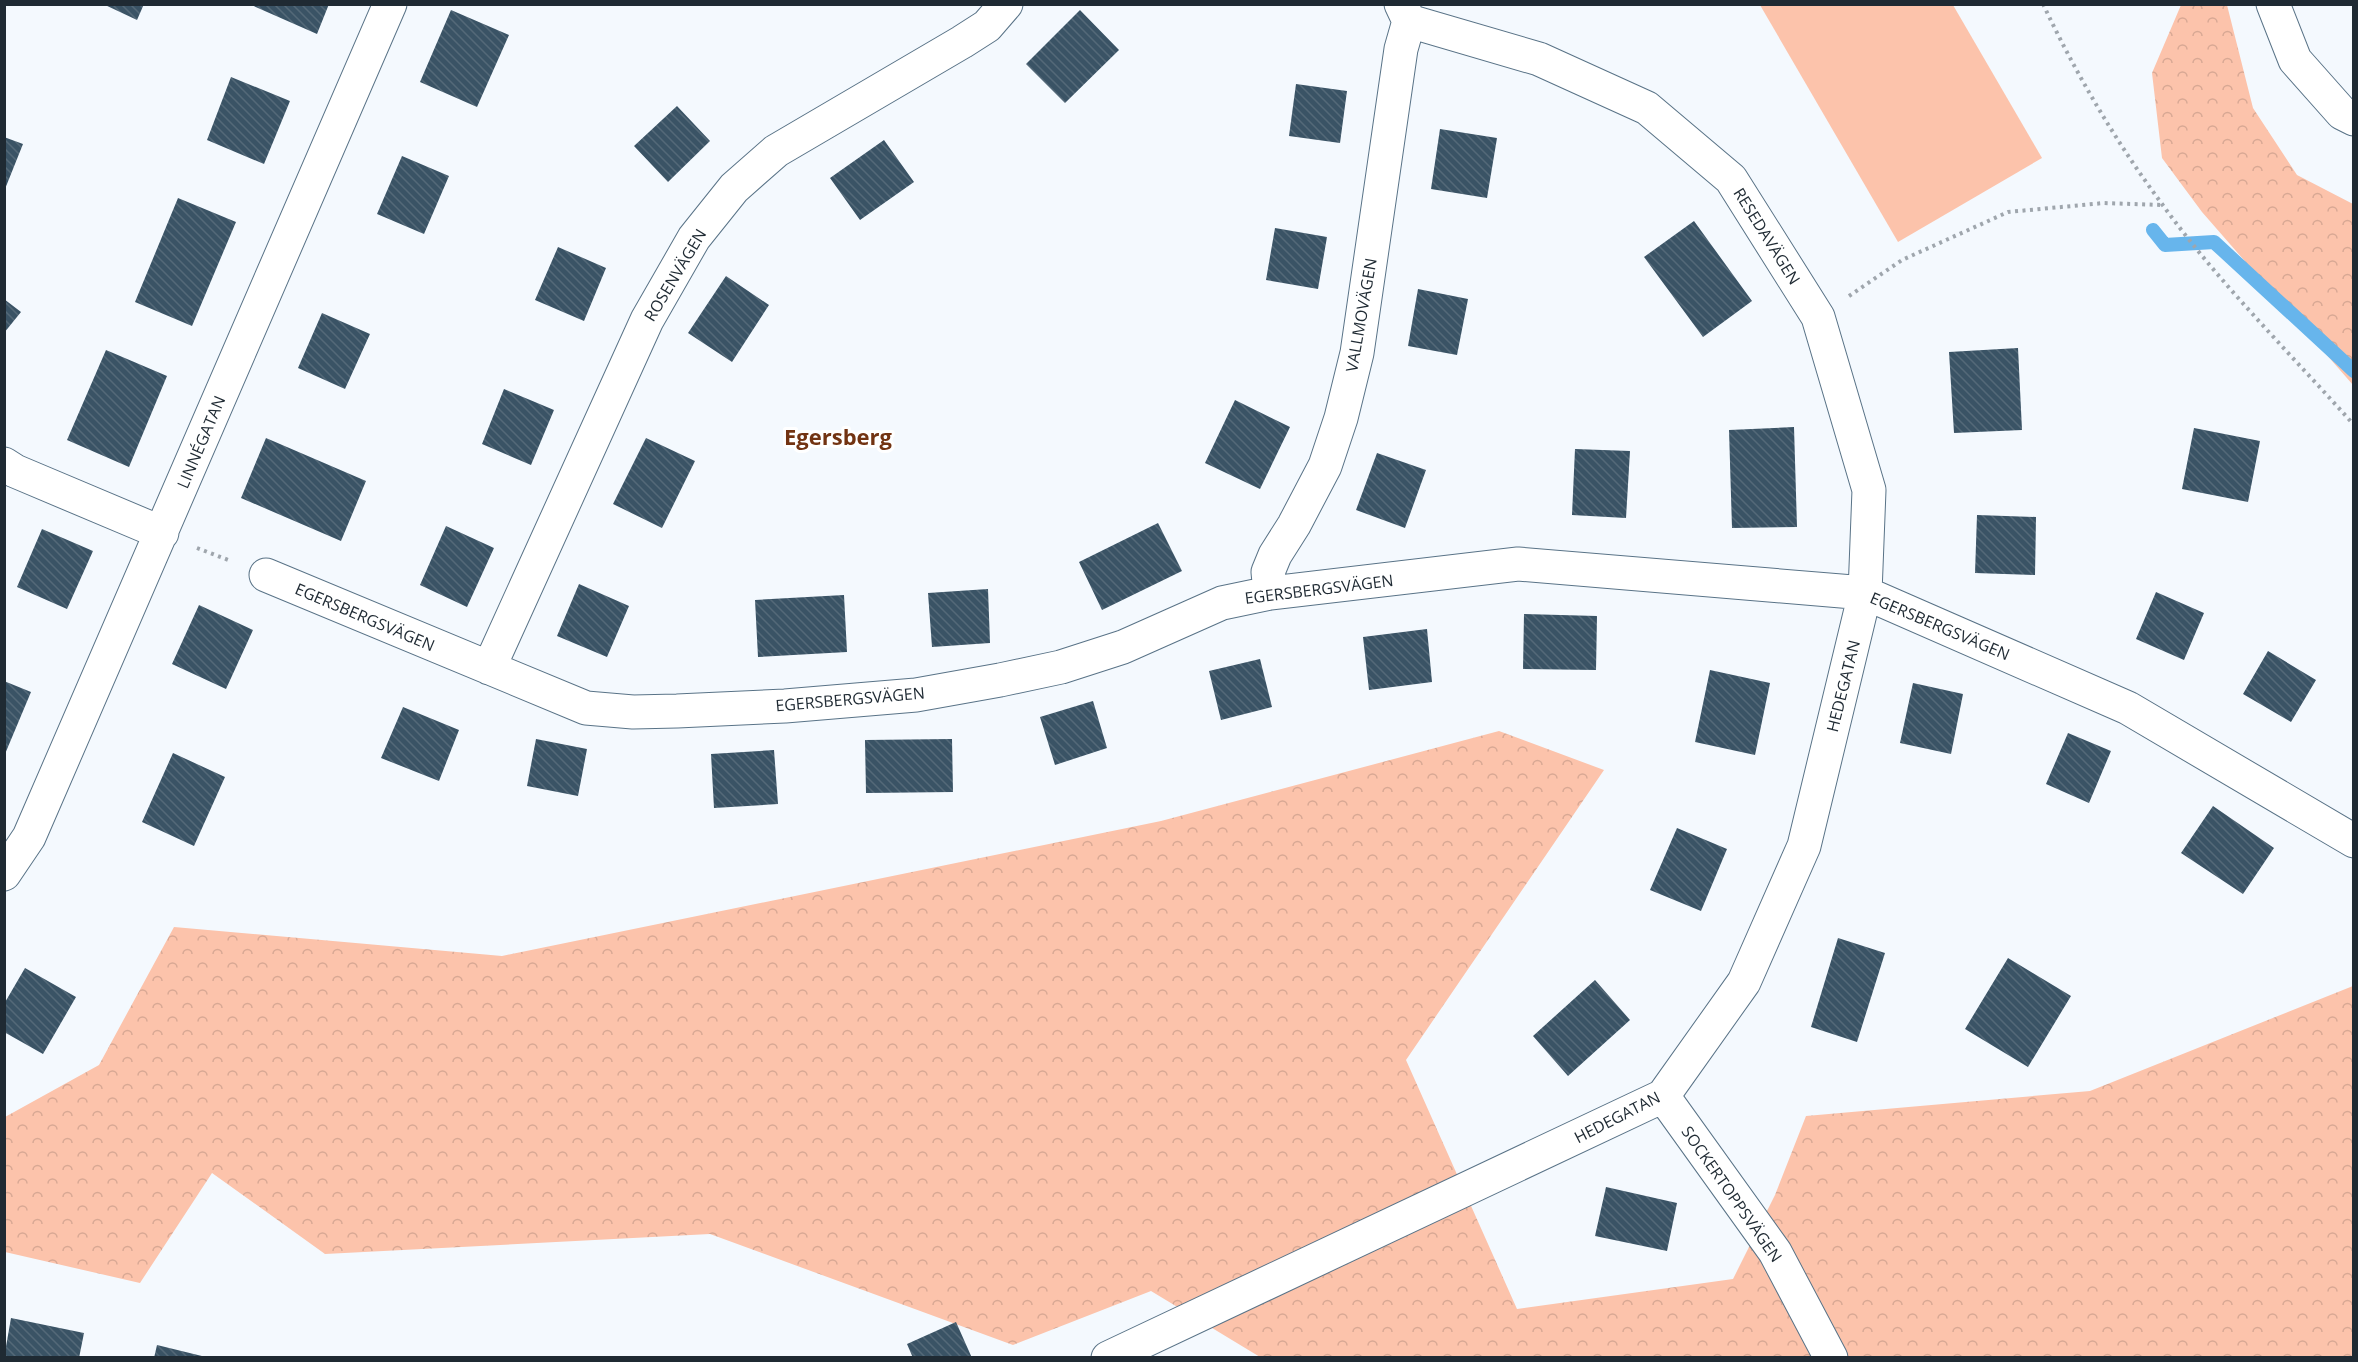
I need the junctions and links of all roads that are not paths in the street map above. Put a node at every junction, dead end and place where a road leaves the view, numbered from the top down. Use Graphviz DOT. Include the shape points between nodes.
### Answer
graph roads {
  1 [pos="390,4"];
  2 [pos="1006,4"];
  3 [pos="2273,4"];
  4 [pos="1405,13"];
  5 [pos="2354,119"];
  6 [pos="4,464"];
  7 [pos="162,533"];
  8 [pos="266,575"];
  9 [pos="1270,593"];
  10 [pos="1865,593"];
  11 [pos="489,668"];
  12 [pos="2354,841"];
  13 [pos="4,874"];
  14 [pos="1663,1096"];
  15 [pos="1108,1358"];
  16 [pos="1831,1358"];
  1 -- 7 [label="street, LINNÉGATAN"];
  2 -- 11 [label="street, ROSENVÄGEN" via="987,26 776,151 734,188 694,238 647,320"];
  3 -- 5 [label="street" via="2295,60 2342,113"];
  4 -- 9 [label="street, VALLMOVÄGEN" via="1357,353 1325,466 1268,572"];
  4 -- 10 [label="street, RESEDAVÄGEN" via="1539,59 1647,108 1731,179 1818,317 1869,490"];
  6 -- 7 [label="street"];
  7 -- 13 [label="street, LINNÉGATAN" via="29,837"];
  8 -- 11 [label="street, EGERSBERGSVÄGEN"];
  9 -- 10 [label="street, EGERSBERGSVÄGEN" via="1518,564"];
  9 -- 11 [label="street, EGERSBERGSVÄGEN" via="1222,603 1123,647 1061,667 916,695 785,706 633,712 586,708"];
  10 -- 12 [label="street, EGERSBERGSVÄGEN" via="2128,708"];
  10 -- 14 [label="street, HEDEGATAN" via="1804,846 1744,982"];
  14 -- 15 [label="street, HEDEGATAN"];
  14 -- 16 [label="street, SOCKERTOPPSVÄGEN" via="1775,1252"];
}
